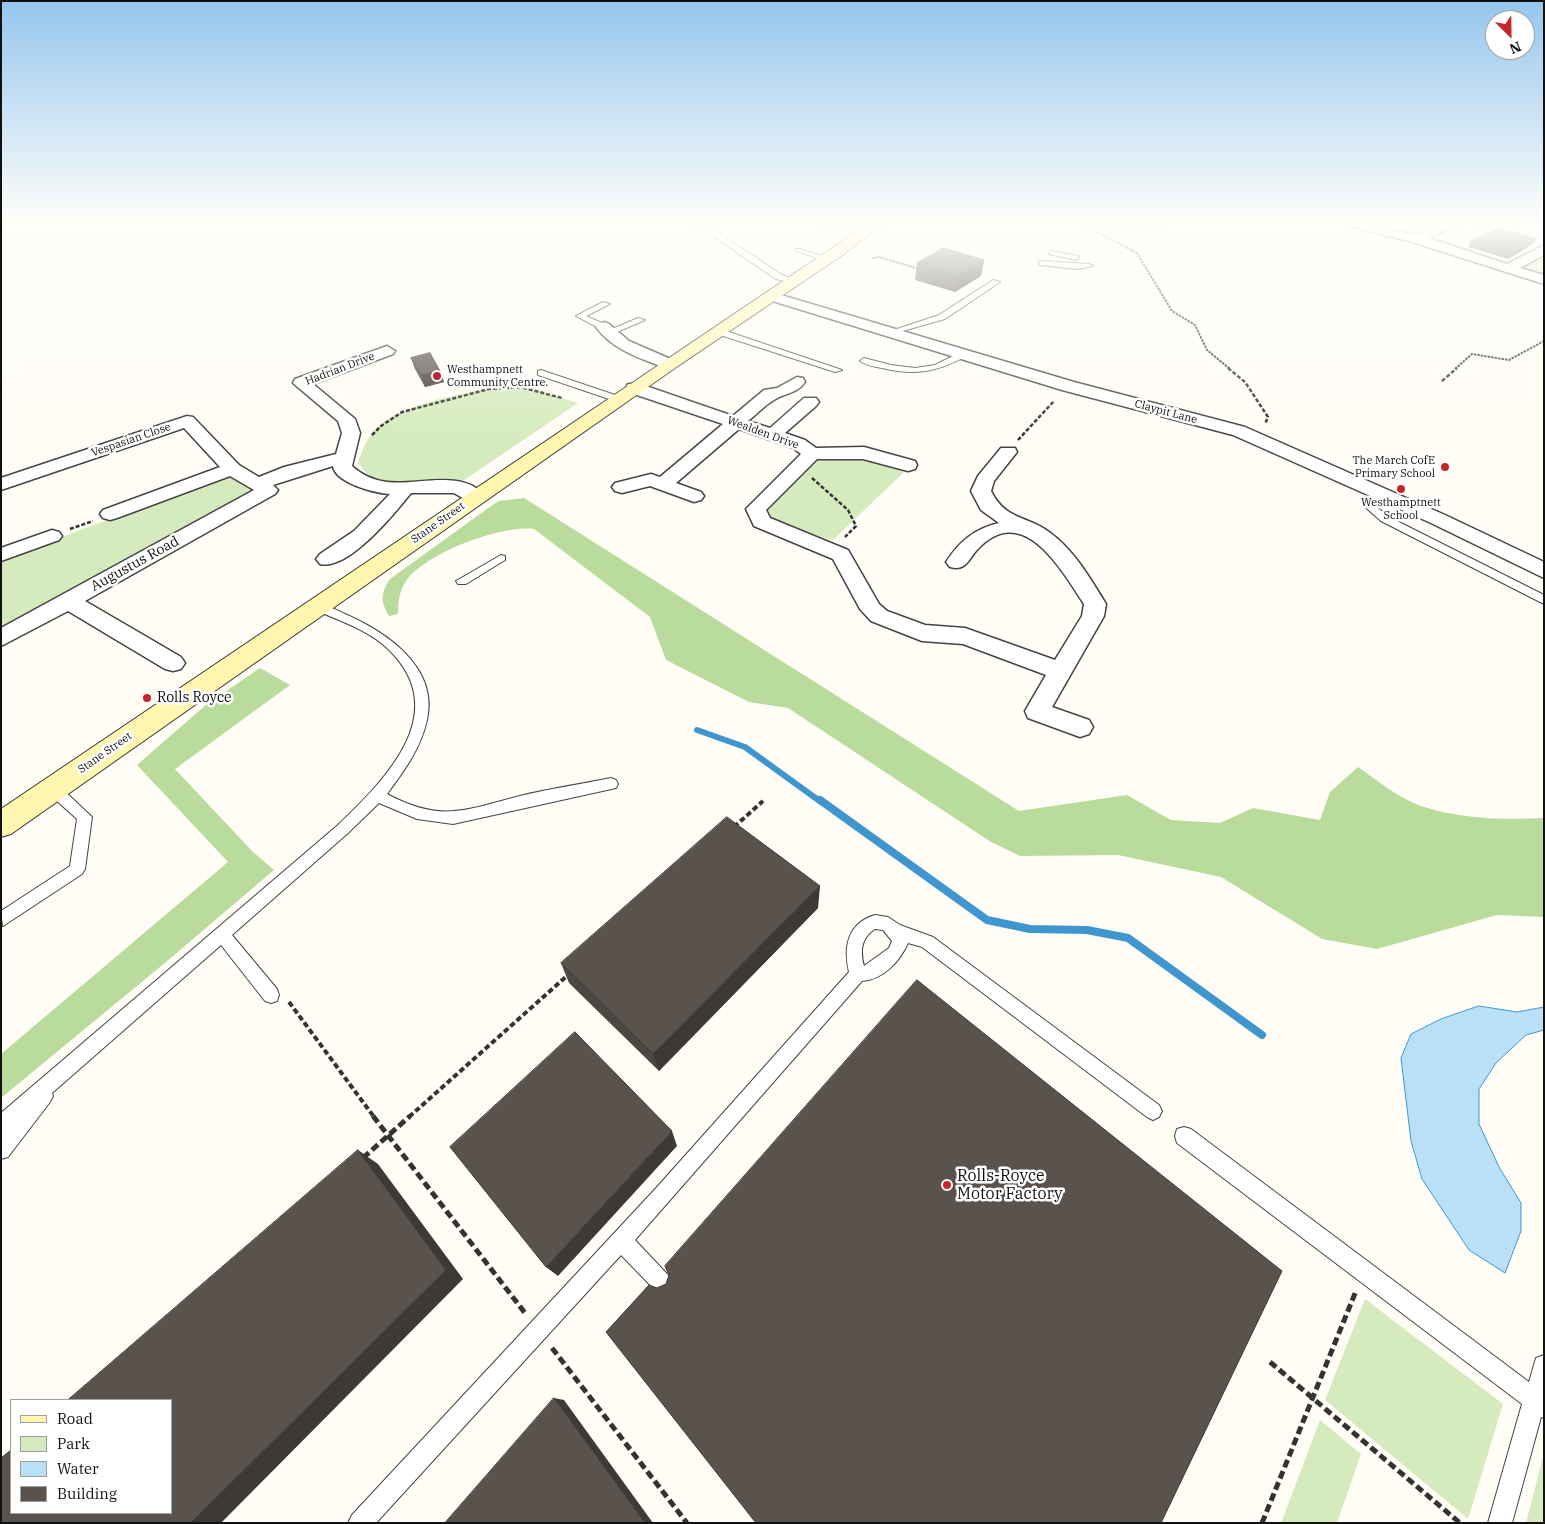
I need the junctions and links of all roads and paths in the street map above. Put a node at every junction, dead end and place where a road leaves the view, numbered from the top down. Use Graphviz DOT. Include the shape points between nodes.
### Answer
graph roads {
  1 [pos="774,294"];
  2 [pos="977,294"];
  3 [pos="1162,294"];
  4 [pos="771,296"];
  5 [pos="606,304"];
  6 [pos="641,320"];
  7 [pos="605,330"];
  8 [pos="717,331"];
  9 [pos="892,332"];
  10 [pos="1544,341"];
  11 [pos="387,351"];
  12 [pos="963,354"];
  13 [pos="864,361"];
  14 [pos="669,364"];
  15 [pos="838,370"];
  16 [pos="541,373"];
  17 [pos="1442,381"];
  18 [pos="797,382"];
  19 [pos="1068,386"];
  20 [pos="626,393"];
  21 [pos="570,400"];
  22 [pos="810,402"];
  23 [pos="736,422"];
  24 [pos="773,435"];
  25 [pos="1257,438"];
  26 [pos="369,439"];
  27 [pos="1008,452"];
  28 [pos="345,456"];
  29 [pos="806,461"];
  30 [pos="908,465"];
  31 [pos="232,469"];
  32 [pos="1,484"];
  33 [pos="664,484"];
  34 [pos="263,487"];
  35 [pos="406,487"];
  36 [pos="622,487"];
  37 [pos="1380,493"];
  38 [pos="694,496"];
  39 [pos="475,497"];
  40 [pos="110,514"];
  41 [pos="1015,525"];
  42 [pos="52,536"];
  43 [pos="832,550"];
  44 [pos="1,555"];
  45 [pos="501,558"];
  46 [pos="326,559"];
  47 [pos="957,562"];
  48 [pos="1544,571"];
  49 [pos="462,580"];
  50 [pos="1544,600"];
  51 [pos="68,601"];
  52 [pos="317,606"];
  53 [pos="1,638"];
  54 [pos="173,663"];
  55 [pos="1060,671"];
  56 [pos="1080,727"];
  57 [pos="610,784"];
  58 [pos="53,789"];
  59 [pos="378,796"];
  60 [pos="763,801"];
  61 [pos="1,825"];
  62 [pos="726,834"];
  63 [pos="3,919"];
  64 [pos="896,931"];
  65 [pos="222,934"];
  66 [pos="572,972"];
  67 [pos="858,974"];
  68 [pos="278,995"];
  69 [pos="66,1068"];
  70 [pos="1153,1111"];
  71 [pos="1,1125"];
  72 [pos="388,1136"];
  73 [pos="1184,1136"];
  74 [pos="1,1150"];
  75 [pos="358,1162"];
  76 [pos="622,1241"];
  77 [pos="1364,1271"];
  78 [pos="661,1282"];
  79 [pos="539,1331"];
  80 [pos="1270,1362"];
  81 [pos="1544,1366"];
  82 [pos="1313,1398"];
  83 [pos="1539,1404"];
  84 [pos="360,1523"];
  85 [pos="688,1523"];
  86 [pos="1262,1523"];
  87 [pos="1460,1523"];
  88 [pos="1500,1523"];
  1 -- 4 [label="street, Stane Street"];
  2 -- 9 [label="lane" via="942,317"];
  3 -- 25 [label="path" via="1172,311 1194,325 1207,350 1245,382 1268,417"];
  4 -- 8 [label="street, Stane Street"];
  4 -- 9 [label="street, Claypit Lane"];
  5 -- 7 [label="lane" via="580,316"];
  6 -- 7 [label="lane"];
  7 -- 14 [label="street" via="640,352"];
  8 -- 14 [label="street, Stane Street"];
  8 -- 15 [label="lane"];
  9 -- 12 [label="street, Claypit Lane"];
  10 -- 17 [label="path" via="1509,360 1472,354"];
  11 -- 28 [label="street, Hadrian Drive" via="301,383 346,419 351,433"];
  12 -- 13 [label="lane" via="942,367 907,372"];
  12 -- 19 [label="street, Claypit Lane"];
  14 -- 20 [label="street, Stane Street"];
  16 -- 20 [label="lane"];
  18 -- 23 [label="street" via="782,392 770,394"];
  19 -- 25 [label="street, Claypit Lane"];
  19 -- 27 [label="path"];
  20 -- 23 [label="street, Wealden Drive"];
  20 -- 39 [label="street, Stane Street"];
  21 -- 26 [label="path" via="514,386 495,388 424,403 379,426"];
  22 -- 24 [label="street, Wealden Drive"];
  23 -- 24 [label="street, Wealden Drive"];
  23 -- 33 [label="street"];
  24 -- 29 [label="street, Wealden Drive" via="799,444"];
  25 -- 37 [label="street, Claypit Lane"];
  27 -- 41 [label="street" via="984,480 981,491 988,506"];
  28 -- 34 [label="street, Augustus Road" via="291,471"];
  28 -- 35 [label="street" via="342,468 358,480 387,488"];
  29 -- 30 [label="street" via="864,453"];
  29 -- 43 [label="path" via="848,510 856,526"];
  29 -- 43 [label="street, Wealden Drive" via="756,509 761,522"];
  31 -- 32 [label="street, Vespasian Close" via="186,421"];
  31 -- 34 [label="street, Vespasian Close"];
  31 -- 40 [label="street"];
  33 -- 36 [label="street" via="651,480"];
  33 -- 38 [label="street"];
  34 -- 51 [label="street, Augustus Road"];
  35 -- 39 [label="street" via="458,487"];
  35 -- 46 [label="street" via="374,525 354,543"];
  37 -- 48 [label="street, Claypit Lane"];
  37 -- 50 [label="lane" via="1370,500 1369,506 1385,519"];
  39 -- 52 [label="street, Stane Street"];
  40 -- 42 [label="path"];
  41 -- 47 [label="street" via="986,533 971,543"];
  41 -- 55 [label="street" via="1040,535 1063,555 1094,604 1093,616"];
  42 -- 44 [label="street"];
  43 -- 55 [label="street, Wealden Drive" via="841,556 870,609 879,616 922,633 964,636"];
  45 -- 49 [label="lane"];
  51 -- 53 [label="street, Augustus Road"];
  51 -- 54 [label="street"];
  52 -- 58 [label="street, Stane Street"];
  52 -- 59 [label="lane" via="390,644 410,663 421,689 422,715 414,742 400,768"];
  55 -- 56 [label="street" via="1037,711"];
  57 -- 59 [label="lane" via="444,819 407,811"];
  58 -- 61 [label="street, Stane Street"];
  58 -- 63 [label="lane" via="84,817 77,869"];
  59 -- 65 [label="lane"];
  60 -- 62 [label="path"];
  64 -- 67 [label="lane" via="901,940 895,952 870,973"];
  64 -- 67 [label="lane" via="886,922 876,921 861,930 854,947"];
  64 -- 70 [label="lane" via="927,942"];
  65 -- 68 [label="lane"];
  65 -- 69 [label="lane"];
  66 -- 72 [label="path"];
  67 -- 76 [label="lane"];
  68 -- 72 [label="path"];
  69 -- 71 [label="lane"];
  69 -- 74 [label="lane"];
  72 -- 75 [label="path"];
  72 -- 79 [label="path"];
  73 -- 77 [label="lane"];
  76 -- 78 [label="lane"];
  76 -- 79 [label="lane"];
  77 -- 82 [label="path"];
  77 -- 83 [label="lane"];
  79 -- 84 [label="lane"];
  79 -- 85 [label="path"];
  80 -- 82 [label="path"];
  81 -- 83 [label="lane"];
  82 -- 86 [label="path"];
  82 -- 87 [label="path"];
  83 -- 88 [label="lane"];
}
